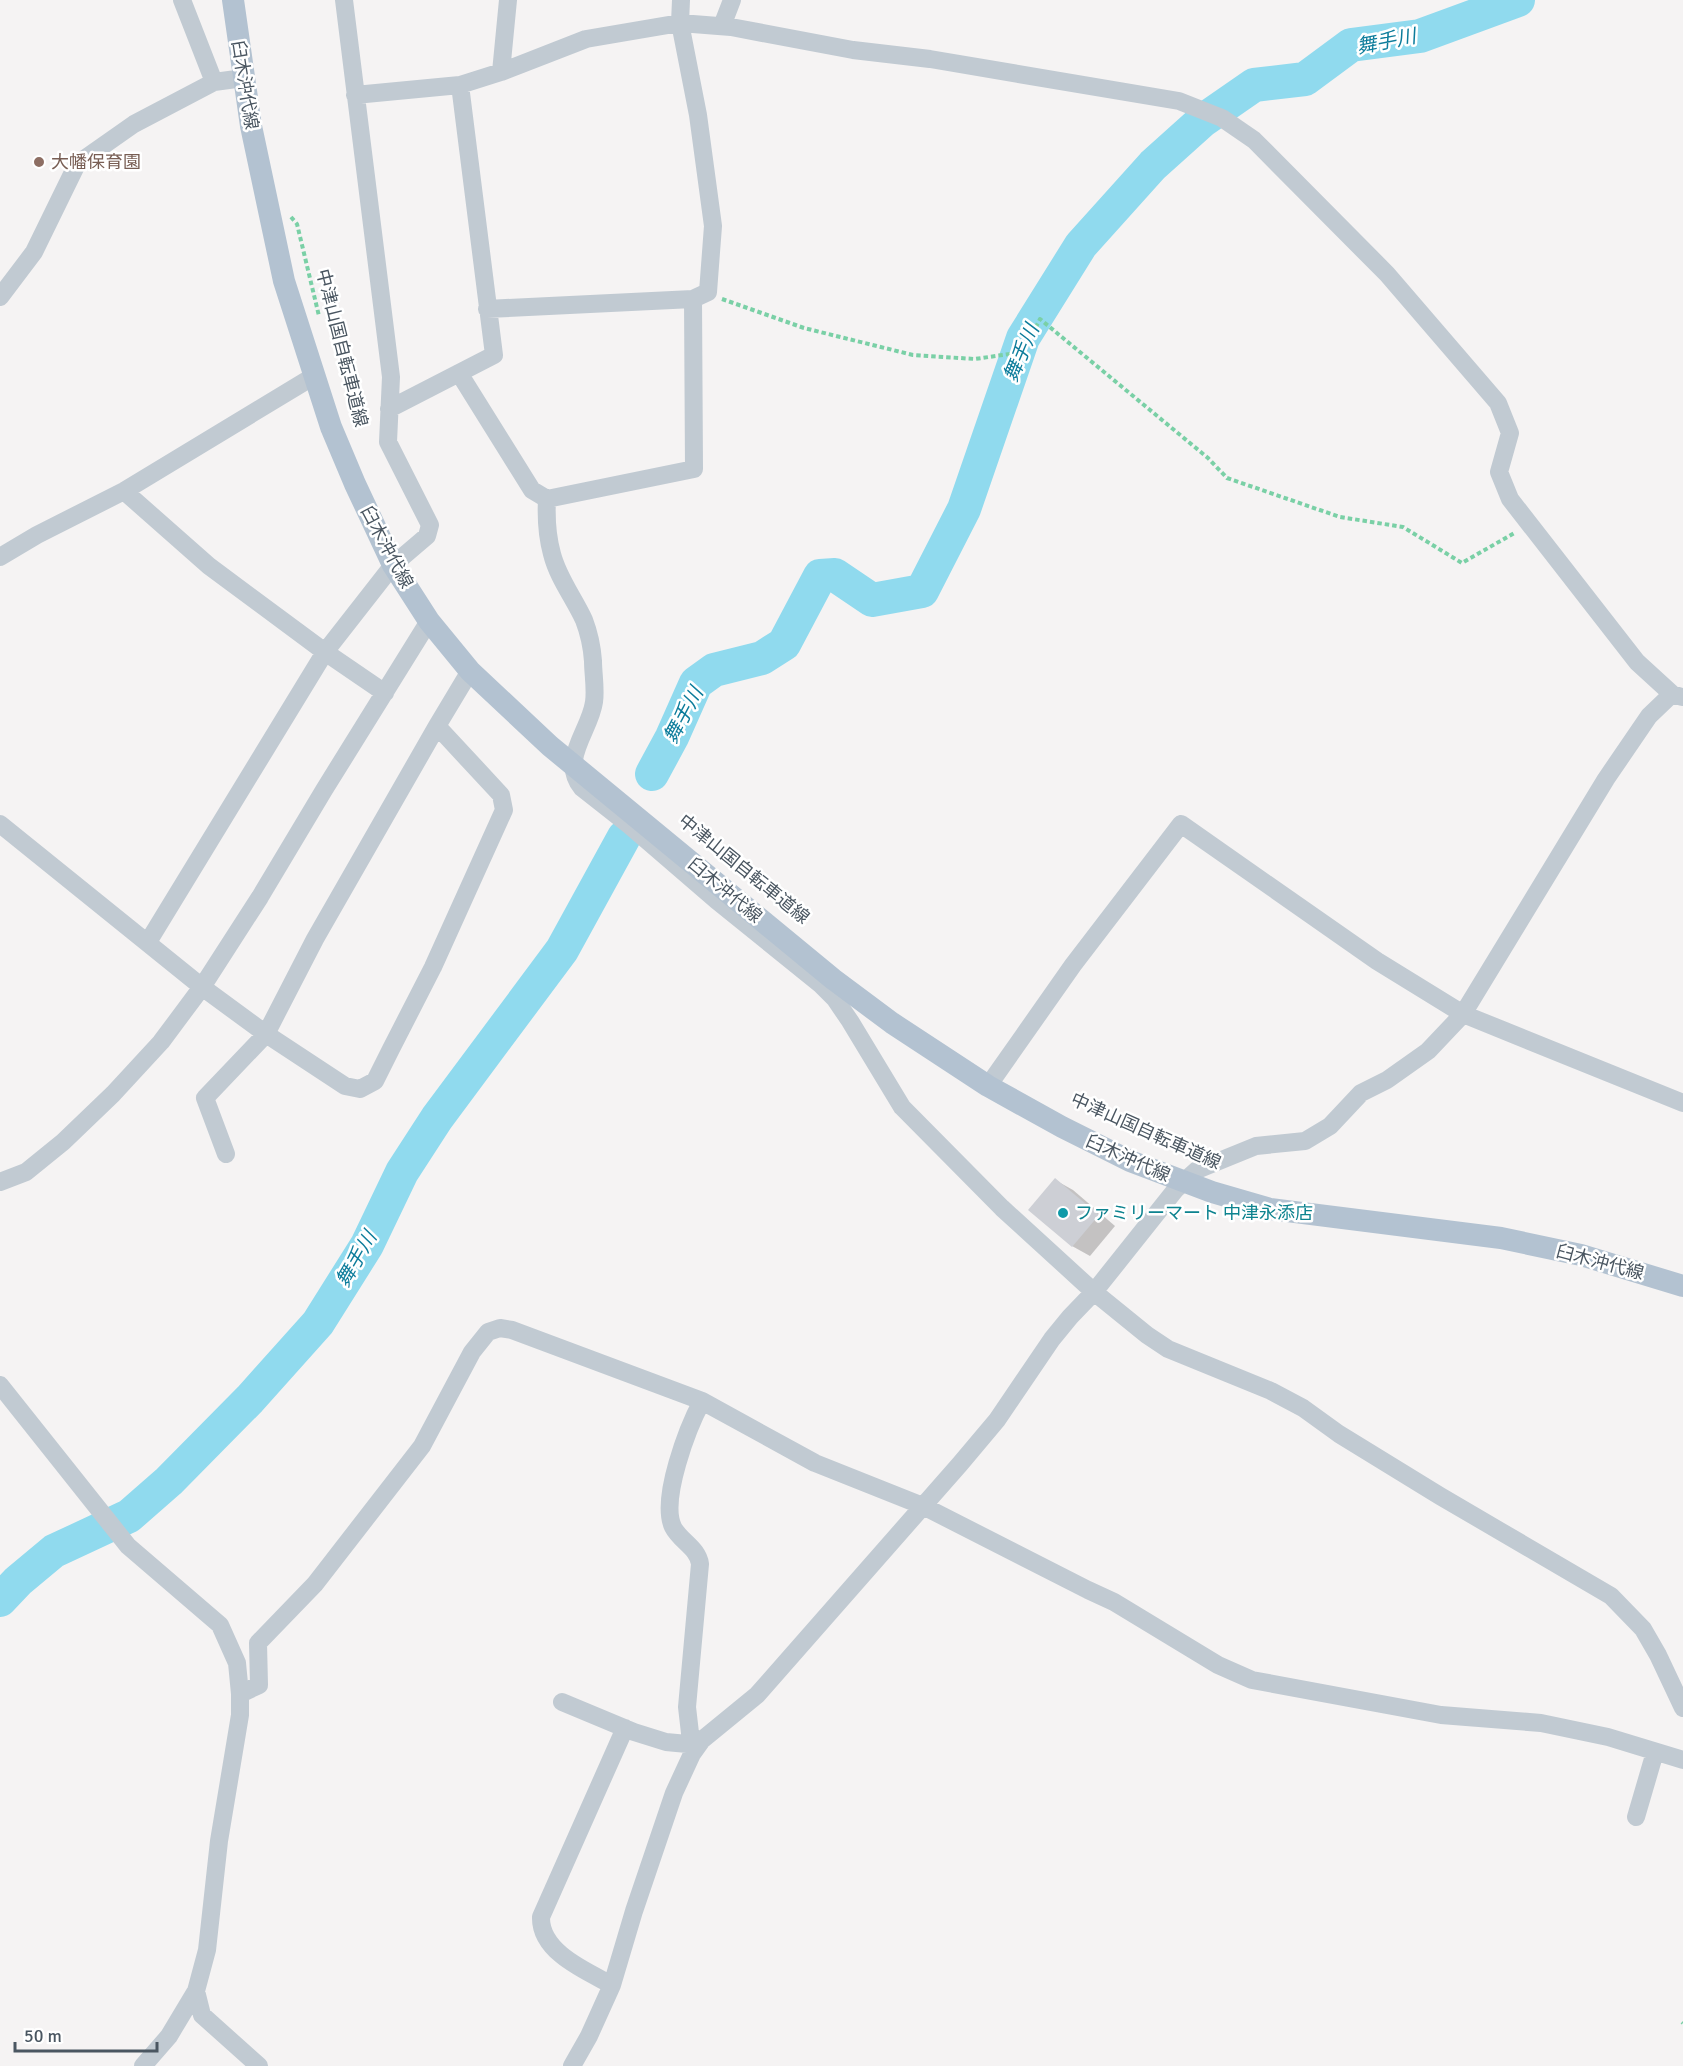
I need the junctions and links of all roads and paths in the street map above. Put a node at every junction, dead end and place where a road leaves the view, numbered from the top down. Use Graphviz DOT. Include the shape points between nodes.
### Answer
graph roads {
  1 [pos="182,0"];
  2 [pos="233,0"];
  3 [pos="344,0"];
  4 [pos="508,0"];
  5 [pos="681,0"];
  6 [pos="732,0"];
  7 [pos="680,23"];
  8 [pos="722,26"];
  9 [pos="501,72"];
  10 [pos="244,78"];
  11 [pos="214,82"];
  12 [pos="460,85"];
  13 [pos="355,95"];
  14 [pos="286,211"];
  15 [pos="700,296"];
  16 [pos="0,297"];
  17 [pos="487,309"];
  18 [pos="319,317"];
  19 [pos="459,373"];
  20 [pos="314,376"];
  21 [pos="389,408"];
  22 [pos="124,491"];
  23 [pos="547,500"];
  24 [pos="1529,523"];
  25 [pos="0,557"];
  26 [pos="393,566"];
  27 [pos="429,621"];
  28 [pos="325,652"];
  29 [pos="470,671"];
  30 [pos="385,693"];
  31 [pos="1678,696"];
  32 [pos="437,726"];
  33 [pos="573,766"];
  34 [pos="0,824"];
  35 [pos="148,942"];
  36 [pos="202,987"];
  37 [pos="1463,1014"];
  38 [pos="266,1034"];
  39 [pos="988,1086"];
  40 [pos="1683,1103"];
  41 [pos="226,1154"];
  42 [pos="0,1182"];
  43 [pos="1184,1182"];
  44 [pos="1683,1286"];
  45 [pos="1094,1292"];
  46 [pos="0,1385"];
  47 [pos="702,1401"];
  48 [pos="923,1506"];
  49 [pos="240,1694"];
  50 [pos="562,1702"];
  51 [pos="1683,1708"];
  52 [pos="625,1728"];
  53 [pos="698,1745"];
  54 [pos="1655,1752"];
  55 [pos="1683,1760"];
  56 [pos="1636,1817"];
  57 [pos="612,1985"];
  58 [pos="196,1991"];
  59 [pos="143,2066"];
  60 [pos="259,2066"];
  61 [pos="572,2066"];
  1 -- 11 [label="street"];
  2 -- 10 [label="main road, 臼木沖代線"];
  3 -- 13 [label="street"];
  4 -- 9 [label="street"];
  5 -- 7 [label="street"];
  6 -- 8 [label="street"];
  7 -- 8 [label="street"];
  7 -- 9 [label="street" via="586,39"];
  7 -- 15 [label="street" via="698,115 713,226"];
  8 -- 24 [label="street" via="1179,101 1222,118 1254,140 1380,266 1498,404 1510,433 1500,471 1510,499"];
  9 -- 12 [label="street"];
  10 -- 11 [label="street"];
  10 -- 20 [label="main road, 臼木沖代線" via="284,280"];
  11 -- 16 [label="street" via="134,124 76,164 34,252"];
  12 -- 13 [label="street"];
  12 -- 17 [label="street"];
  13 -- 21 [label="street" via="391,377"];
  14 -- 18 [label="path, 中津山国自転車道線" via="297,224"];
  15 -- 17 [label="street"];
  15 -- 23 [label="street" via="694,469"];
  15 -- 24 [label="path" via="804,328 913,355 975,359 1023,352 1040,319 1227,478 1340,517 1403,527 1462,563"];
  17 -- 19 [label="street" via="494,355"];
  19 -- 21 [label="street"];
  19 -- 23 [label="street" via="532,490"];
  20 -- 22 [label="street"];
  20 -- 26 [label="main road, 臼木沖代線" via="335,437"];
  21 -- 26 [label="street" via="388,442 430,525 427,536"];
  22 -- 25 [label="street"];
  22 -- 28 [label="street" via="209,566"];
  23 -- 33 [label="street" via="552,555 585,622 592,647 594,703"];
  24 -- 31 [label="street" via="1637,662"];
  26 -- 27 [label="main road, 臼木沖代線"];
  26 -- 28 [label="street"];
  27 -- 29 [label="main road, 臼木沖代線"];
  27 -- 30 [label="street"];
  28 -- 30 [label="street"];
  28 -- 35 [label="street"];
  29 -- 32 [label="street"];
  29 -- 33 [label="main road, 臼木沖代線"];
  30 -- 36 [label="street"];
  31 -- 37 [label="street" via="1648,716"];
  32 -- 38 [label="street" via="315,939"];
  32 -- 38 [label="street" via="501,795 504,810 433,967 375,1081 360,1089 345,1086"];
  33 -- 39 [label="main road, 臼木沖代線" via="833,979"];
  33 -- 45 [label="street" via="582,788 835,999 902,1107 1002,1208"];
  34 -- 35 [label="street"];
  35 -- 36 [label="street"];
  36 -- 38 [label="street"];
  36 -- 42 [label="street" via="113,1094 26,1172"];
  37 -- 39 [label="street" via="1377,961 1181,824 1073,965"];
  37 -- 40 [label="street"];
  37 -- 43 [label="street" via="1428,1051 1361,1093 1330,1126 1305,1141 1256,1146 1197,1170"];
  38 -- 41 [label="street" via="206,1098"];
  39 -- 43 [label="main road, 臼木沖代線" via="1130,1161"];
  43 -- 44 [label="main road, 臼木沖代線" via="1270,1209 1543,1246"];
  43 -- 45 [label="street"];
  45 -- 48 [label="street" via="1052,1339 997,1420"];
  45 -- 51 [label="street" via="1168,1349 1303,1408 1440,1496 1611,1596 1643,1629"];
  46 -- 49 [label="street" via="128,1546 220,1625 237,1663"];
  47 -- 48 [label="street" via="815,1463"];
  47 -- 49 [label="street" via="512,1330 488,1332 472,1352 422,1446 315,1584 258,1643 259,1685"];
  47 -- 53 [label="street" via="682,1446 670,1516 679,1536 694,1550 700,1563 687,1707 690,1733"];
  48 -- 53 [label="street" via="757,1695"];
  48 -- 54 [label="street" via="1114,1602 1218,1665 1252,1680 1441,1715 1541,1723"];
  49 -- 58 [label="street" via="207,1950"];
  50 -- 52 [label="street"];
  52 -- 53 [label="street" via="666,1742"];
  52 -- 57 [label="street" via="541,1925 543,1934 564,1957"];
  53 -- 57 [label="street" via="674,1793"];
  54 -- 55 [label="street"];
  54 -- 56 [label="street"];
  57 -- 61 [label="street"];
  58 -- 59 [label="street" via="169,2036"];
  58 -- 60 [label="street" via="202,2015"];
}
